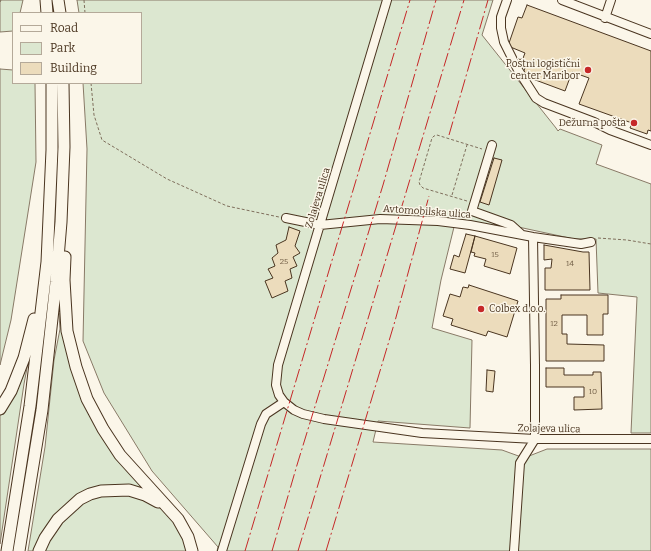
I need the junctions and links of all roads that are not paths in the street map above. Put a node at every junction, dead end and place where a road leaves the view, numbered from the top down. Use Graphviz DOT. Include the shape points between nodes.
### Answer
graph roads {
  1 [pos="46,0"];
  2 [pos="58,0"];
  3 [pos="387,0"];
  4 [pos="507,0"];
  5 [pos="562,0"];
  6 [pos="611,0"];
  7 [pos="47,12"];
  8 [pos="60,12"];
  9 [pos="605,18"];
  10 [pos="651,34"];
  11 [pos="52,84"];
  12 [pos="63,84"];
  13 [pos="651,145"];
  14 [pos="491,148"];
  15 [pos="286,218"];
  16 [pos="61,222"];
  17 [pos="320,225"];
  18 [pos="522,235"];
  19 [pos="532,237"];
  20 [pos="591,242"];
  21 [pos="44,291"];
  22 [pos="284,402"];
  23 [pos="0,409"];
  24 [pos="535,439"];
  25 [pos="651,440"];
  26 [pos="168,508"];
  27 [pos="8,551"];
  28 [pos="19,551"];
  29 [pos="39,551"];
  30 [pos="192,551"];
  31 [pos="222,551"];
  32 [pos="514,551"];
  1 -- 7 [label="highway"];
  2 -- 8 [label="highway"];
  3 -- 17 [label="street, Zolajeva ulica"];
  4 -- 13 [label="street" via="501,17 504,42 536,98"];
  5 -- 9 [label="street"];
  6 -- 9 [label="street"];
  9 -- 10 [label="street"];
  11 -- 21 [label="highway" via="50,210"];
  12 -- 16 [label="highway"];
  14 -- 18 [label="street" via="472,211 511,225"];
  15 -- 17 [label="street, Avtomobilska ulica"];
  16 -- 26 [label="highway" via="66,234 64,280 67,331 87,399 120,455"];
  16 -- 28 [label="highway" via="42,410"];
  17 -- 18 [label="street, Avtomobilska ulica" via="380,219 438,221 470,224"];
  17 -- 22 [label="street, Zolajeva ulica" via="278,365 276,385"];
  18 -- 19 [label="street, Avtomobilska ulica"];
  19 -- 20 [label="street, Avtomobilska ulica" via="581,244"];
  19 -- 24 [label="street"];
  21 -- 23 [label="highway" via="37,302 24,358 11,391"];
  21 -- 27 [label="highway"];
  22 -- 24 [label="street, Zolajeva ulica" via="303,414 378,428 463,436"];
  22 -- 31 [label="street" via="266,414 261,424"];
  24 -- 25 [label="street, Zolajeva ulica"];
  24 -- 32 [label="street" via="520,463"];
  26 -- 29 [label="highway" via="145,495 129,490 90,494 80,499 58,519"];
  26 -- 30 [label="highway" via="184,528"];
}
